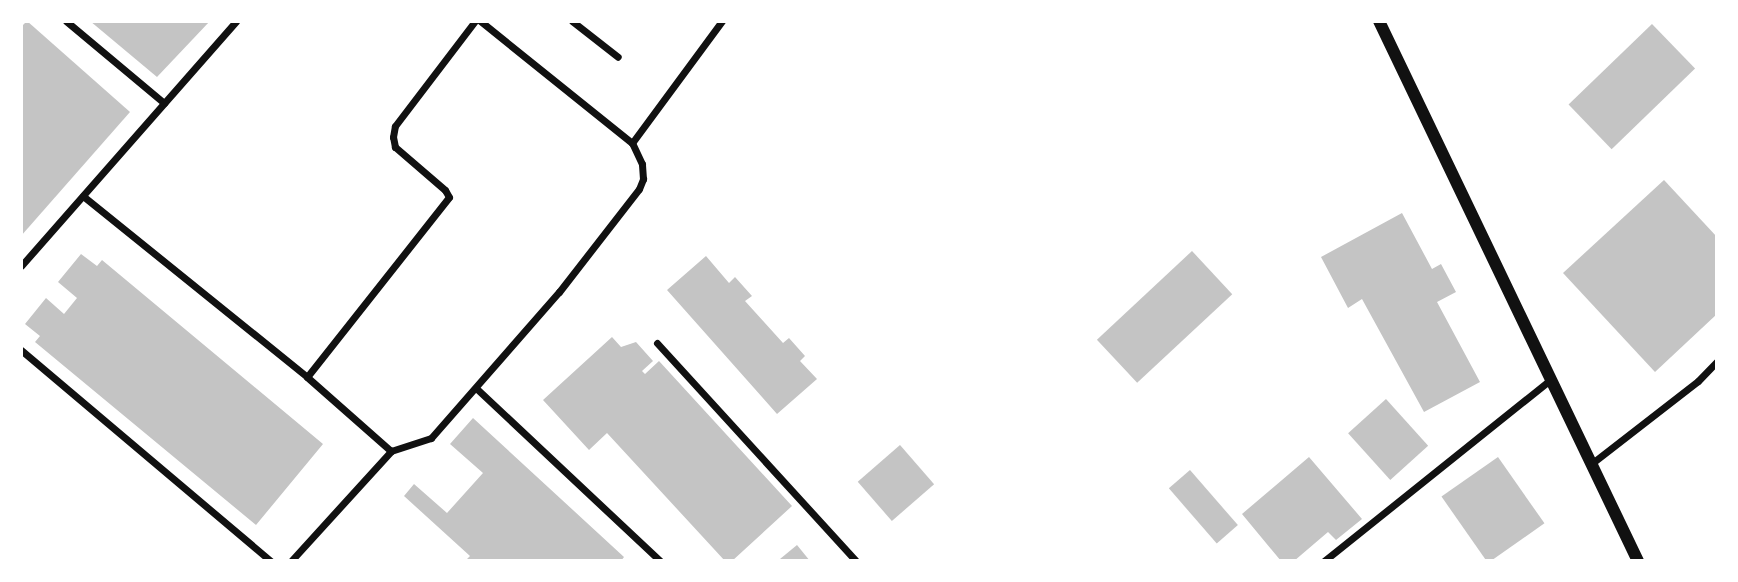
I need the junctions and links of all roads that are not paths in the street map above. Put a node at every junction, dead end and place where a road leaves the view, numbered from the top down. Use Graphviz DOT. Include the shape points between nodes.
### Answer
graph roads {
  1 [pos="66,21"];
  2 [pos="236,21"];
  3 [pos="477,21"];
  4 [pos="572,21"];
  5 [pos="722,21"];
  6 [pos="1379,21"];
  7 [pos="618,57"];
  8 [pos="164,103"];
  9 [pos="632,144"];
  10 [pos="83,195"];
  11 [pos="21,266"];
  12 [pos="657,343"];
  13 [pos="21,350"];
  14 [pos="1717,361"];
  15 [pos="306,377"];
  16 [pos="1550,380"];
  17 [pos="477,389"];
  18 [pos="391,451"];
  19 [pos="1590,464"];
  20 [pos="271,561"];
  21 [pos="291,561"];
  22 [pos="660,561"];
  23 [pos="856,561"];
  24 [pos="1324,561"];
  25 [pos="1638,561"];
  1 -- 8 [label="street"];
  2 -- 8 [label="street"];
  3 -- 9 [label="street"];
  3 -- 15 [label="street" via="395,126 393,137 395,147 449,197"];
  4 -- 7 [label="street"];
  5 -- 9 [label="street"];
  6 -- 16 [label="street"];
  8 -- 10 [label="street"];
  9 -- 17 [label="street" via="642,164 639,189"];
  10 -- 11 [label="street"];
  10 -- 15 [label="street"];
  12 -- 23 [label="street"];
  13 -- 20 [label="street"];
  14 -- 19 [label="street" via="1698,381"];
  15 -- 18 [label="street"];
  16 -- 19 [label="street"];
  16 -- 24 [label="street"];
  17 -- 18 [label="street" via="431,439"];
  17 -- 22 [label="street"];
  18 -- 21 [label="street"];
  19 -- 25 [label="street"];
}
